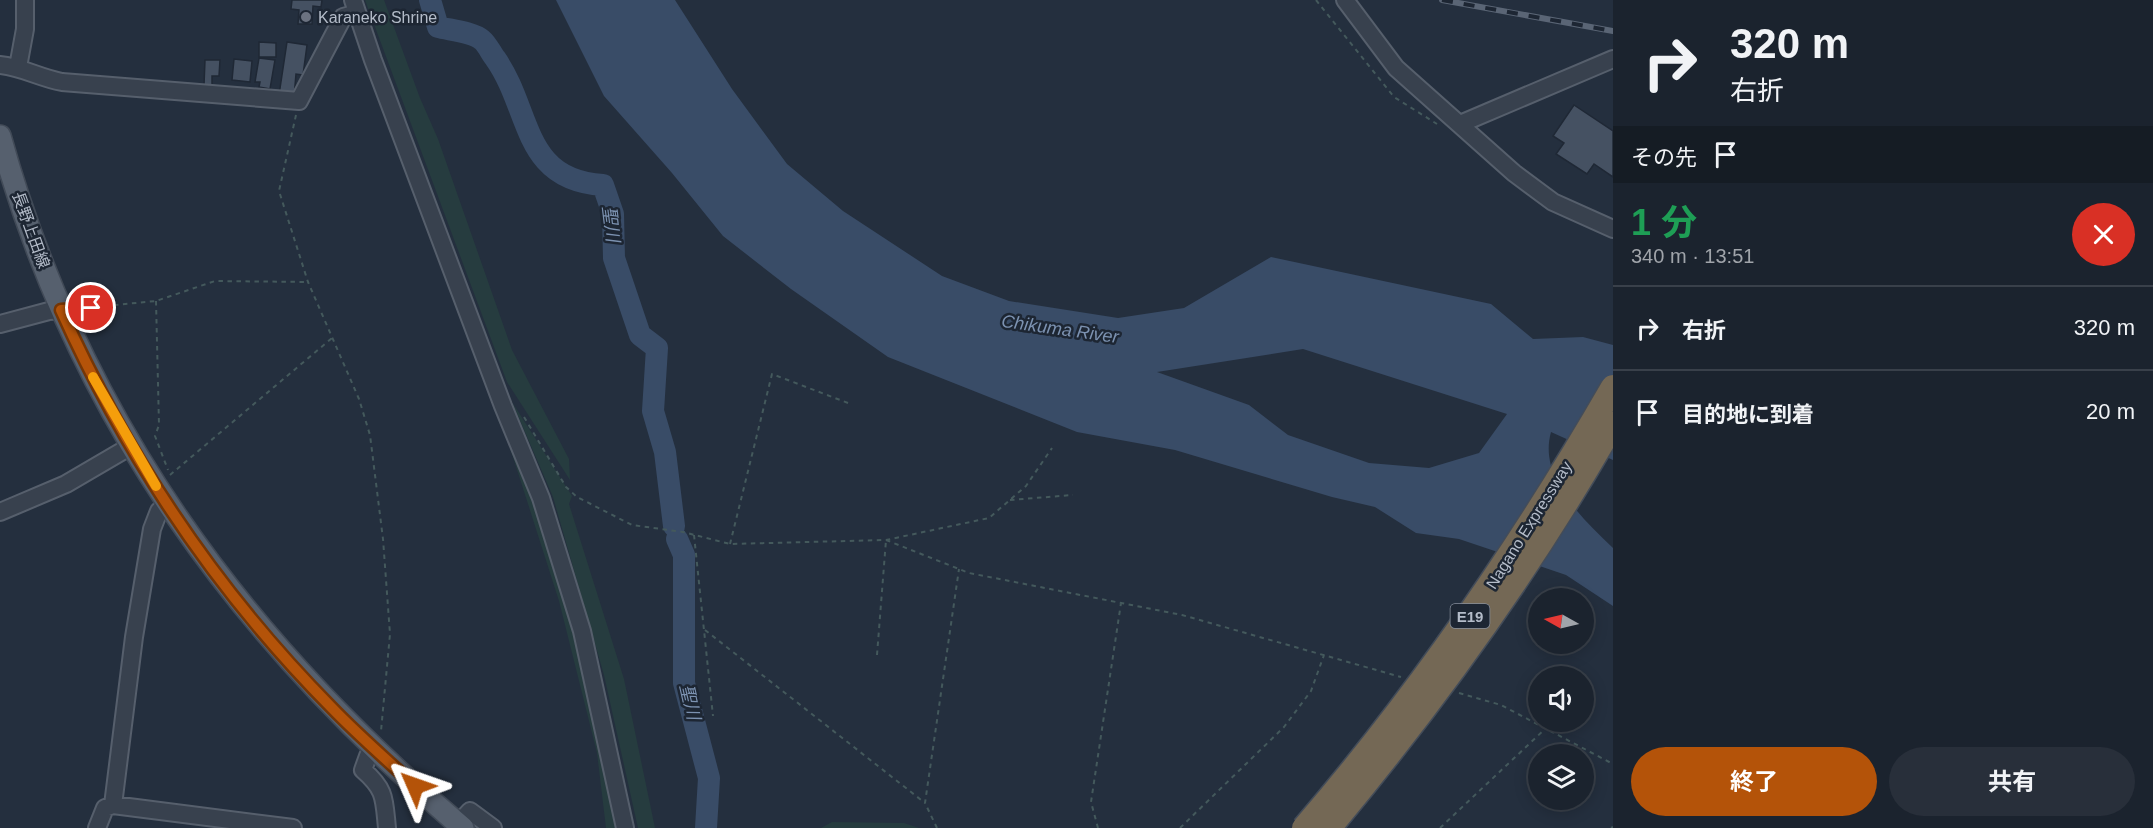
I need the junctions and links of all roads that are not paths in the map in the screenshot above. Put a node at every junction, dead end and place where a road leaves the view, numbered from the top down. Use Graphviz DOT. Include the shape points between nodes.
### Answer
graph roads {
  1 [pos="25,0"];
  2 [pos="1345,0"];
  3 [pos="355,6"];
  4 [pos="1613,59"];
  5 [pos="0,66"];
  6 [pos="18,67"];
  7 [pos="1460,124"];
  8 [pos="0,136"];
  9 [pos="1613,229"];
  10 [pos="91,308"];
  11 [pos="61,310"];
  12 [pos="0,324"];
  13 [pos="1613,387"];
  14 [pos="1613,424"];
  15 [pos="131,446"];
  16 [pos="167,504"];
  17 [pos="0,512"];
  18 [pos="375,748"];
  19 [pos="113,805"];
  20 [pos="452,824"];
  21 [pos="97,828"];
  22 [pos="293,828"];
  23 [pos="387,828"];
  24 [pos="493,828"];
  25 [pos="625,828"];
  26 [pos="1304,828"];
  27 [pos="1329,828"];
  1 -- 6 [label="street" via="25,29"];
  2 -- 7 [label="street" via="1396,68"];
  3 -- 6 [label="street" via="343,17 299,101 62,82 40,78"];
  3 -- 25 [label="street" via="503,406 541,498 582,631"];
  4 -- 7 [label="street"];
  5 -- 6 [label="street"];
  7 -- 9 [label="street" via="1553,202"];
  8 -- 11 [label="main road, 長野上田線" via="33,241"];
  10 -- 11 [label="street"];
  11 -- 12 [label="street"];
  11 -- 15 [label="main road, 長野上田線"];
  13 -- 26 [label="highway, Nagano Expressway / E19, bridge" via="1484,597 1391,722"];
  14 -- 27 [label="highway, Nagano Expressway / E19, bridge" via="1538,548 1468,651"];
  15 -- 16 [label="main road, 長野上田線"];
  15 -- 17 [label="street" via="66,484"];
  16 -- 18 [label="main road, 長野上田線" via="210,566 280,652"];
  16 -- 19 [label="street" via="159,511 152,529"];
  18 -- 20 [label="main road, 長野上田線"];
  18 -- 23 [label="street" via="363,770 383,792"];
  19 -- 21 [label="street" via="105,808"];
  19 -- 22 [label="street"];
  20 -- 24 [label="street" via="470,811"];
}
